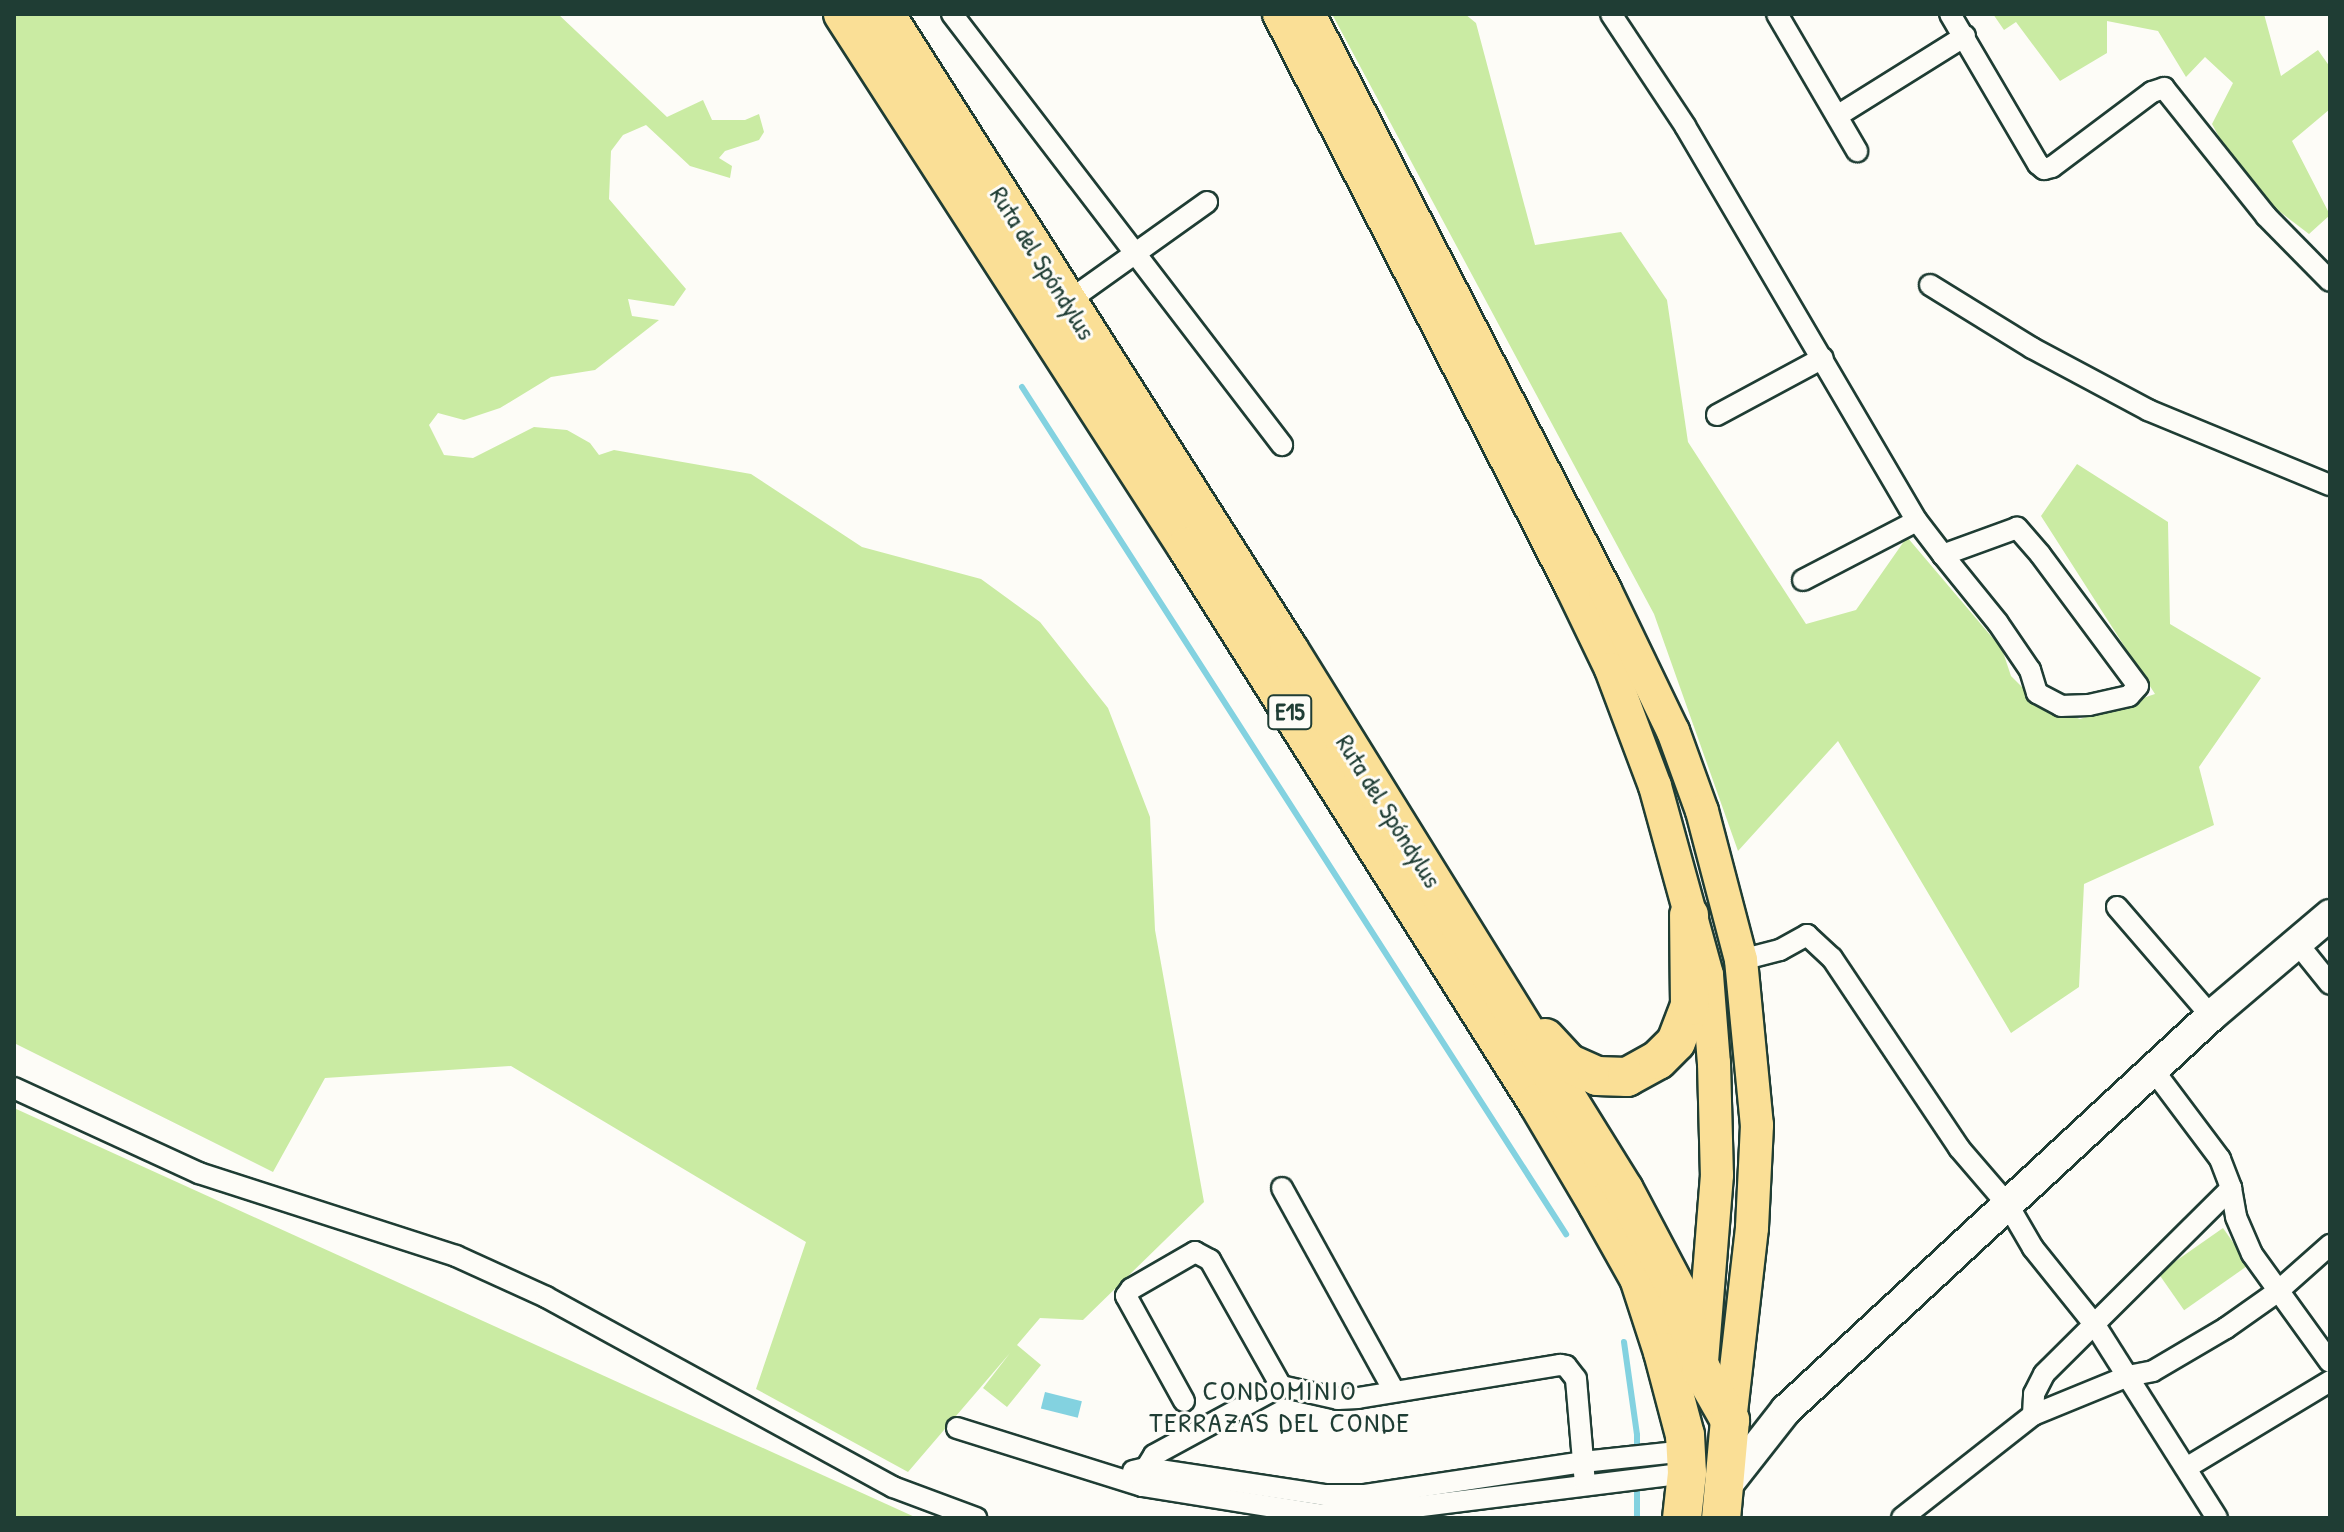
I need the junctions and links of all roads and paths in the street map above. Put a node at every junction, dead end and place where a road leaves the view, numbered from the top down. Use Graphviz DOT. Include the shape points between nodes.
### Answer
graph roads {
  1 [pos="843,14"];
  2 [pos="885,14"];
  3 [pos="952,14"];
  4 [pos="1279,14"];
  5 [pos="1309,14"];
  6 [pos="1611,14"];
  7 [pos="1777,14"];
  8 [pos="1950,14"];
  9 [pos="1965,36"];
  10 [pos="1837,116"];
  11 [pos="1857,151"];
  12 [pos="1207,202"];
  13 [pos="1136,253"];
  14 [pos="2330,281"];
  15 [pos="1930,285"];
  16 [pos="1067,302"];
  17 [pos="1823,358"];
  18 [pos="1717,415"];
  19 [pos="1282,445"];
  20 [pos="2330,485"];
  21 [pos="1917,521"];
  22 [pos="1943,555"];
  23 [pos="1803,580"];
  24 [pos="2117,907"];
  25 [pos="1689,915"];
  26 [pos="2330,915"];
  27 [pos="2298,944"];
  28 [pos="1741,960"];
  29 [pos="1493,979"];
  30 [pos="2330,984"];
  31 [pos="2211,1016"];
  32 [pos="2154,1071"];
  33 [pos="14,1088"];
  34 [pos="1282,1188"];
  35 [pos="2231,1188"];
  36 [pos="2008,1205"];
  37 [pos="2330,1245"];
  38 [pos="2277,1292"];
  39 [pos="2095,1325"];
  40 [pos="2330,1362"];
  41 [pos="1701,1369"];
  42 [pos="2128,1376"];
  43 [pos="2330,1381"];
  44 [pos="1281,1386"];
  45 [pos="1394,1391"];
  46 [pos="1184,1401"];
  47 [pos="1786,1410"];
  48 [pos="2033,1415"];
  49 [pos="1730,1420"];
  50 [pos="957,1428"];
  51 [pos="1583,1462"];
  52 [pos="1668,1463"];
  53 [pos="2186,1468"];
  54 [pos="1144,1477"];
  55 [pos="1585,1484"];
  56 [pos="1491,1485"];
  57 [pos="1723,1504"];
  58 [pos="976,1518"];
  59 [pos="1682,1518"];
  60 [pos="1902,1518"];
  61 [pos="2217,1518"];
  1 -- 52 [label="highway, Ruta del Spóndylus / E15" via="1553,1127 1639,1278"];
  2 -- 16 [label="highway, Ruta del Spóndylus / E15"];
  3 -- 13 [label="street"];
  4 -- 25 [label="main road" via="1611,669 1655,786"];
  5 -- 28 [label="main road" via="1673,731 1702,811"];
  6 -- 17 [label="street" via="1685,126"];
  7 -- 10 [label="street"];
  8 -- 9 [label="street"];
  9 -- 10 [label="street"];
  9 -- 14 [label="street" via="2044,169 2164,88 2266,216"];
  10 -- 11 [label="street"];
  12 -- 13 [label="street"];
  13 -- 16 [label="street"];
  13 -- 19 [label="street"];
  15 -- 20 [label="street" via="2148,410"];
  16 -- 29 [label="highway, Ruta del Spóndylus / E15"];
  17 -- 18 [label="street"];
  17 -- 21 [label="street"];
  21 -- 22 [label="street"];
  21 -- 23 [label="street"];
  22 -- 22 [label="street" via="2022,658 2037,693 2061,706 2089,705 2129,696 2138,686 2017,528"];
  24 -- 31 [label="street"];
  25 -- 29 [label="highway" via="1690,1006 1685,1024 1666,1053 1627,1077 1597,1076 1568,1063"];
  25 -- 41 [label="main road" via="1707,975 1717,1119 1712,1273"];
  26 -- 27 [label="street"];
  27 -- 30 [label="street"];
  27 -- 31 [label="street"];
  28 -- 36 [label="street" via="1780,950 1807,935 1824,948 1959,1148"];
  28 -- 49 [label="main road" via="1757,1125 1752,1228"];
  29 -- 41 [label="highway, Ruta del Spóndylus / E15" via="1653,1243 1679,1294"];
  31 -- 32 [label="street"];
  32 -- 35 [label="street" via="2220,1159"];
  32 -- 36 [label="street"];
  33 -- 58 [label="street" via="199,1173 456,1256 546,1297 893,1487"];
  34 -- 45 [label="street"];
  35 -- 38 [label="street" via="2242,1233"];
  35 -- 39 [label="street"];
  36 -- 39 [label="street" via="2033,1248"];
  36 -- 47 [label="street"];
  37 -- 38 [label="street"];
  38 -- 40 [label="street"];
  38 -- 42 [label="street" via="2153,1371"];
  39 -- 42 [label="street"];
  39 -- 48 [label="street" via="2037,1385"];
  41 -- 49 [label="highway, Ruta del Spóndylus / E15"];
  41 -- 52 [label="main road"];
  42 -- 48 [label="street"];
  42 -- 53 [label="street"];
  43 -- 53 [label="street"];
  44 -- 45 [label="street" via="1338,1399"];
  44 -- 46 [label="street" via="1210,1260 1195,1252 1126,1296"];
  44 -- 54 [label="street" via="1154,1455"];
  45 -- 51 [label="street" via="1566,1366 1576,1379"];
  47 -- 49 [label="street" via="1756,1422"];
  47 -- 57 [label="street"];
  48 -- 60 [label="street"];
  49 -- 52 [label="street" via="1698,1418"];
  49 -- 57 [label="highway"];
  50 -- 54 [label="street" via="1106,1477"];
  51 -- 52 [label="street" via="1639,1456"];
  51 -- 55 [label="street"];
  51 -- 56 [label="street"];
  52 -- 55 [label="street"];
  52 -- 59 [label="highway, Ruta del Spóndylus / E15"];
  53 -- 61 [label="street"];
  54 -- 56 [label="street" via="1323,1505"];
  55 -- 56 [label="street"];
}
